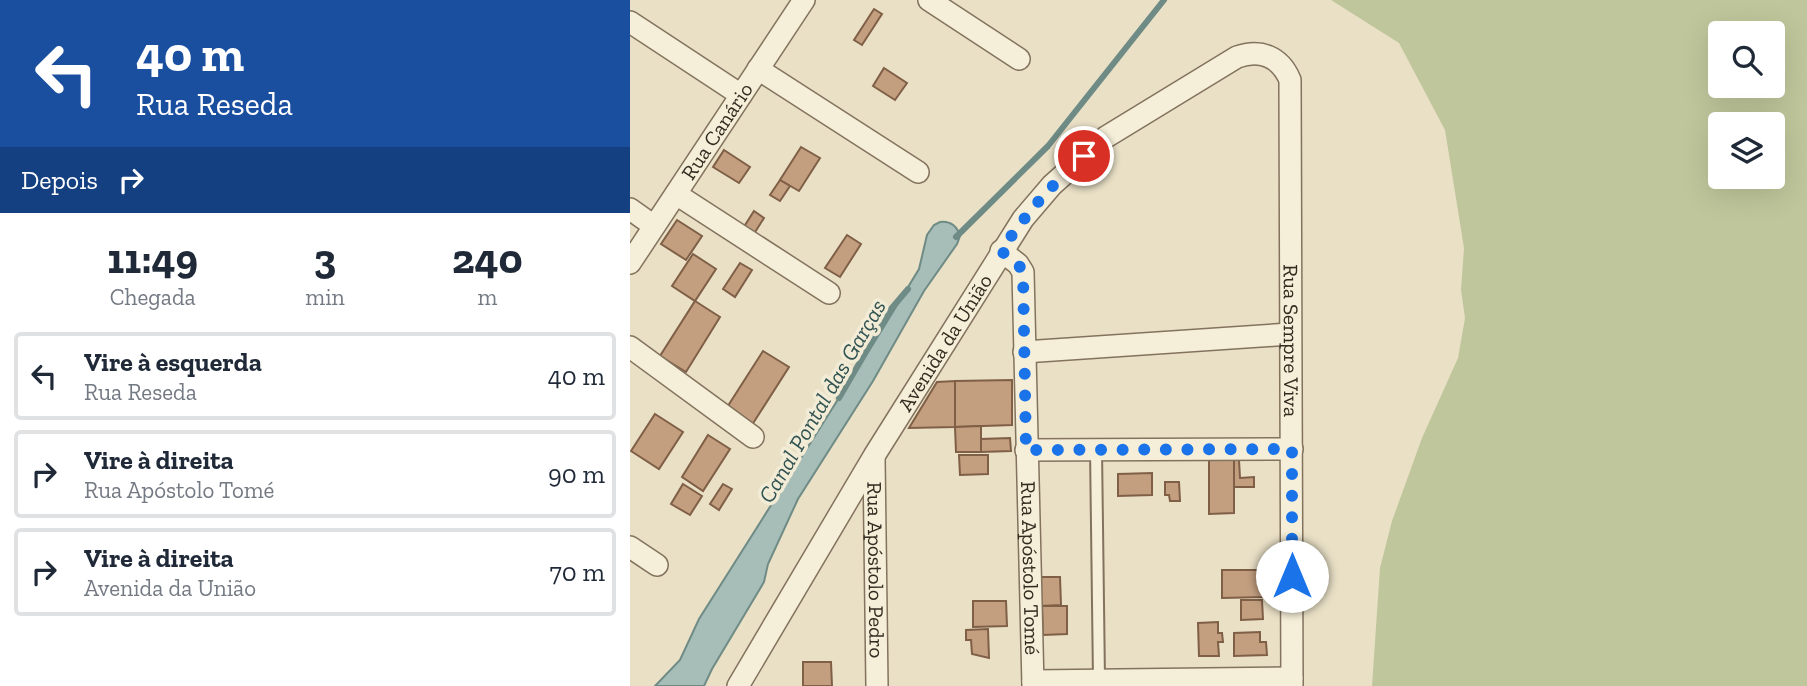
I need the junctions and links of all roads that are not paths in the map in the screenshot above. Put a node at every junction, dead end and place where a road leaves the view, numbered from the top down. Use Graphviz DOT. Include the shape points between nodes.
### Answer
graph roads {
  1 [pos="804,0"];
  2 [pos="929,0"];
  3 [pos="630,22"];
  4 [pos="1019,59"];
  5 [pos="758,69"];
  6 [pos="1290,80"];
  7 [pos="741,95"];
  8 [pos="918,172"];
  9 [pos="676,194"];
  10 [pos="630,209"];
  11 [pos="654,226"];
  12 [pos="1001,251"];
  13 [pos="630,263"];
  14 [pos="830,293"];
  15 [pos="1290,334"];
  16 [pos="630,347"];
  17 [pos="1024,352"];
  18 [pos="752,437"];
  19 [pos="1096,449"];
  20 [pos="1292,449"];
  21 [pos="1026,450"];
  22 [pos="874,456"];
  23 [pos="630,547"];
  24 [pos="657,565"];
  25 [pos="1099,680"];
  26 [pos="1292,682"];
  27 [pos="1033,684"];
  28 [pos="1145,684"];
  29 [pos="738,686"];
  30 [pos="877,686"];
  1 -- 5 [label="street, Rua Canário"];
  2 -- 4 [label="street"];
  3 -- 7 [label="street"];
  5 -- 7 [label="street, Rua Canário"];
  5 -- 8 [label="street"];
  6 -- 12 [label="street, Avenida da União" via="1282,65 1267,55 1237,57 1105,137 1041,197"];
  6 -- 15 [label="street, Rua Sempre Viva"];
  7 -- 9 [label="street, Rua Canário"];
  9 -- 11 [label="street, Rua Canário"];
  9 -- 14 [label="street"];
  10 -- 11 [label="street"];
  11 -- 13 [label="street, Rua Canário"];
  12 -- 17 [label="street, Rua Apóstolo Tomé" via="1023,272"];
  12 -- 22 [label="street, Avenida da União"];
  15 -- 17 [label="street"];
  15 -- 20 [label="street, Rua Sempre Viva"];
  16 -- 18 [label="street"];
  17 -- 21 [label="street, Rua Apóstolo Tomé"];
  19 -- 20 [label="street"];
  19 -- 21 [label="street"];
  19 -- 25 [label="lane"];
  20 -- 26 [label="street, Rua Sempre Viva"];
  21 -- 27 [label="street, Rua Apóstolo Tomé"];
  22 -- 29 [label="street, Avenida da União"];
  22 -- 30 [label="street, Rua Apóstolo Pedro"];
  23 -- 24 [label="street"];
  25 -- 27 [label="street"];
  25 -- 28 [label="street"];
  26 -- 28 [label="street"];
}
